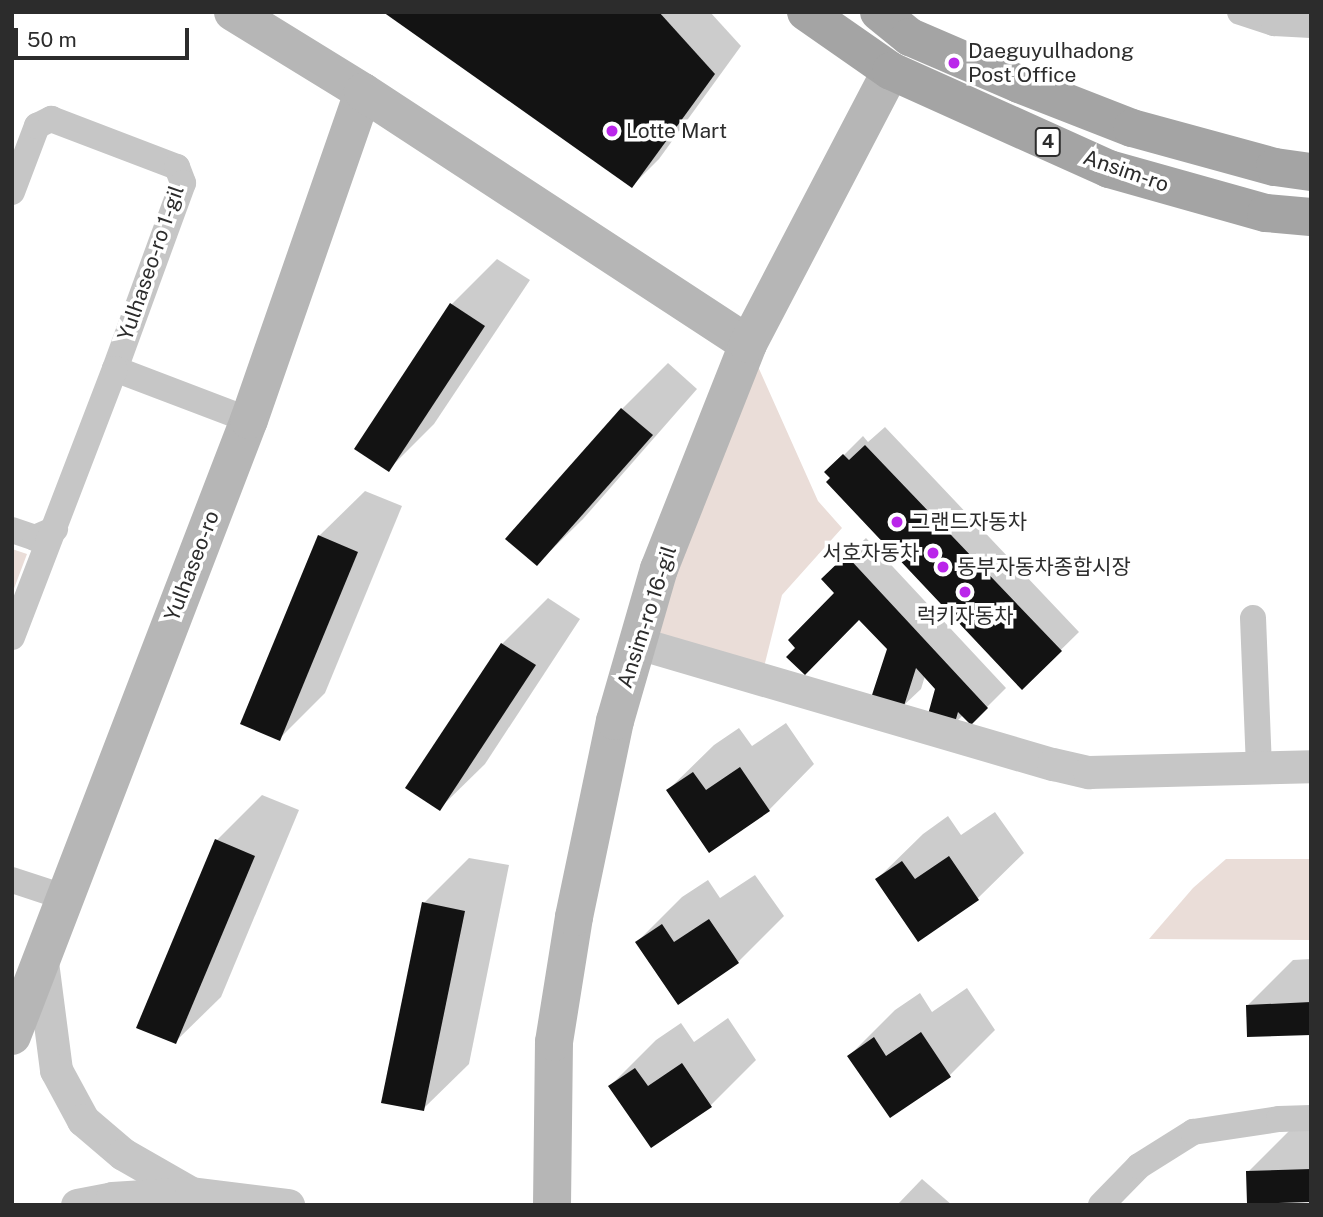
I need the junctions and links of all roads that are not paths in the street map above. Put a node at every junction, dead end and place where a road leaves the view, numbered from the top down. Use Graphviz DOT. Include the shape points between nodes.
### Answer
graph roads {
  1 [pos="233,12"];
  2 [pos="806,12"];
  3 [pos="879,12"];
  4 [pos="1240,12"];
  5 [pos="1265,16"];
  6 [pos="1311,25"];
  7 [pos="891,71"];
  8 [pos="362,93"];
  9 [pos="1311,172"];
  10 [pos="12,192"];
  11 [pos="1311,216"];
  12 [pos="748,344"];
  13 [pos="115,369"];
  14 [pos="249,420"];
  15 [pos="55,529"];
  16 [pos="12,530"];
  17 [pos="1253,618"];
  18 [pos="12,637"];
  19 [pos="638,643"];
  20 [pos="1311,766"];
  21 [pos="1259,767"];
  22 [pos="12,880"];
  23 [pos="67,898"];
  24 [pos="42,962"];
  25 [pos="12,1035"];
  26 [pos="1311,1118"];
  27 [pos="191,1193"];
  28 [pos="77,1205"];
  29 [pos="288,1205"];
  30 [pos="552,1205"];
  31 [pos="1101,1205"];
  1 -- 8 [label="main road"];
  2 -- 7 [label="main road, Ansim-ro / 4"];
  3 -- 9 [label="main road, Ansim-ro / 4" via="910,37 1132,128 1275,167"];
  4 -- 5 [label="street"];
  5 -- 6 [label="street"];
  7 -- 11 [label="main road, Ansim-ro / 4" via="1109,169 1266,213"];
  7 -- 12 [label="main road, Ansim-ro 16-gil"];
  8 -- 12 [label="main road"];
  8 -- 14 [label="main road, Yulhaseo-ro"];
  10 -- 13 [label="street, Yulhaseo-ro 1-gil" via="37,126 51,119 177,167 183,183"];
  12 -- 19 [label="main road, Ansim-ro 16-gil" via="659,569"];
  13 -- 14 [label="street, Yulhaseo-ro 1-gil"];
  13 -- 15 [label="street, Yulhaseo-ro 1-gil"];
  14 -- 23 [label="main road, Yulhaseo-ro"];
  15 -- 16 [label="street" via="35,538"];
  15 -- 18 [label="street, Yulhaseo-ro 1-gil"];
  17 -- 21 [label="street"];
  19 -- 21 [label="street" via="1089,772"];
  19 -- 30 [label="main road, Ansim-ro 16-gil" via="615,721 556,1029"];
  20 -- 21 [label="street"];
  22 -- 23 [label="street"];
  23 -- 24 [label="main road, Yulhaseo-ro"];
  24 -- 25 [label="main road, Yulhaseo-ro"];
  24 -- 27 [label="street" via="56,1070 83,1120 123,1154"];
  26 -- 31 [label="street" via="1193,1132 1139,1166"];
  27 -- 28 [label="street"];
  27 -- 29 [label="street"];
}
